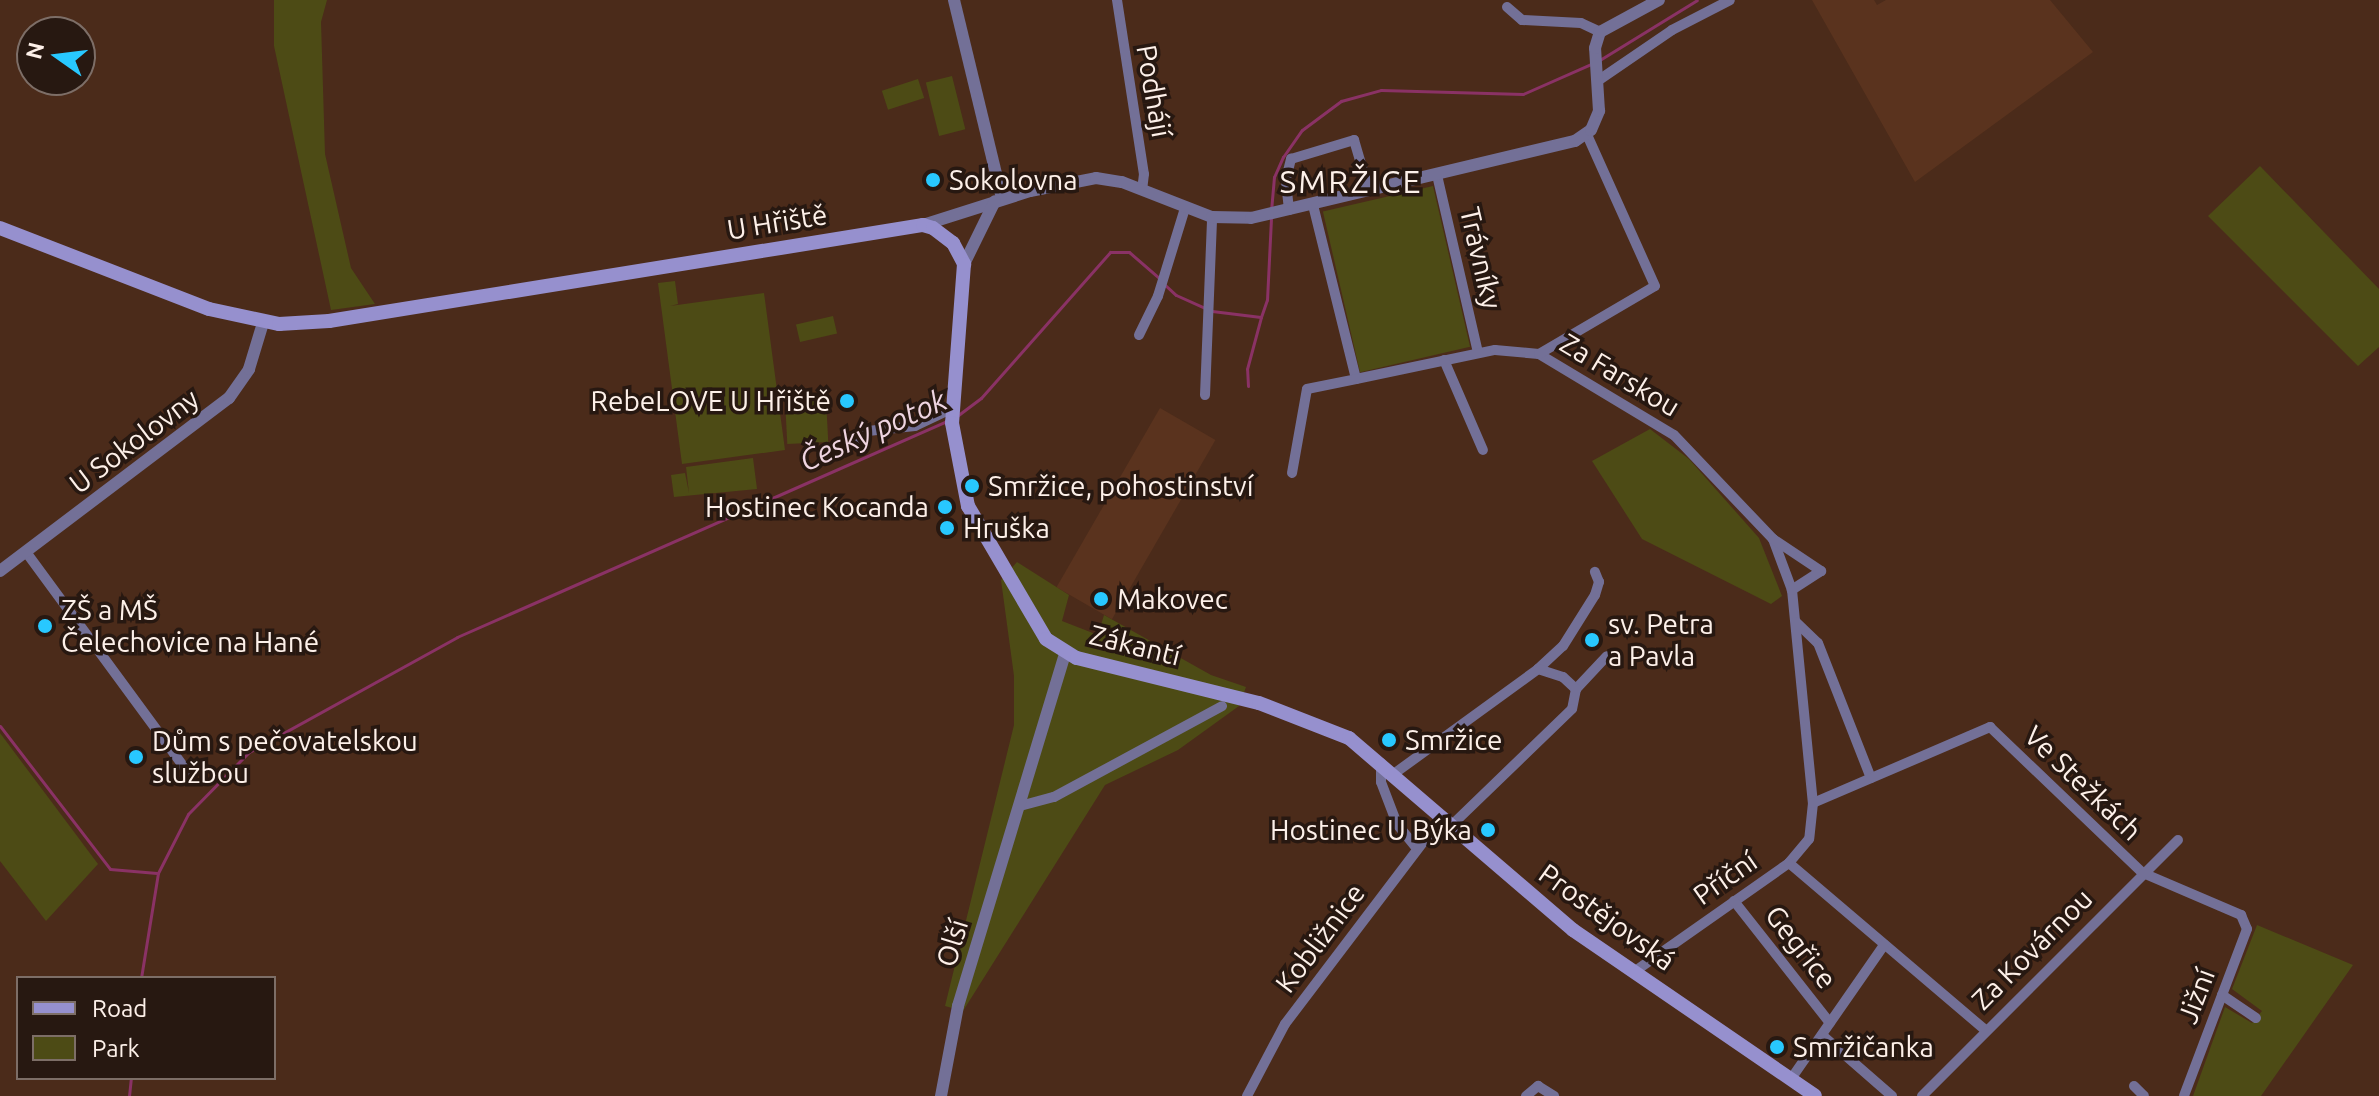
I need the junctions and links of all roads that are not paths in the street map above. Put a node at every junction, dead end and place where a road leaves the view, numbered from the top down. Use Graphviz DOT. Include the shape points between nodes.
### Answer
graph roads {
  1 [pos="954,0"];
  2 [pos="1117,0"];
  3 [pos="1659,0"];
  4 [pos="1730,0"];
  5 [pos="1507,7"];
  6 [pos="1600,32"];
  7 [pos="1598,75"];
  8 [pos="1587,135"];
  9 [pos="1437,175"];
  10 [pos="1142,190"];
  11 [pos="1369,191"];
  12 [pos="999,200"];
  13 [pos="1313,205"];
  14 [pos="1185,208"];
  15 [pos="1286,211"];
  16 [pos="1212,217"];
  17 [pos="923,225"];
  18 [pos="0,228"];
  19 [pos="964,264"];
  20 [pos="263,323"];
  21 [pos="1139,335"];
  22 [pos="1478,352"];
  23 [pos="1539,354"];
  24 [pos="1444,360"];
  25 [pos="1356,379"];
  26 [pos="1205,395"];
  27 [pos="953,410"];
  28 [pos="1483,450"];
  29 [pos="841,452"];
  30 [pos="1292,473"];
  31 [pos="1773,539"];
  32 [pos="26,552"];
  33 [pos="0,571"];
  34 [pos="1595,572"];
  35 [pos="1792,590"];
  36 [pos="1796,622"];
  37 [pos="1065,653"];
  38 [pos="1607,656"];
  39 [pos="1538,669"];
  40 [pos="1576,689"];
  41 [pos="1222,706"];
  42 [pos="1382,761"];
  43 [pos="1395,773"];
  44 [pos="190,775"];
  45 [pos="1871,778"];
  46 [pos="1813,803"];
  47 [pos="1020,806"];
  48 [pos="1447,820"];
  49 [pos="2178,840"];
  50 [pos="1417,849"];
  51 [pos="1789,863"];
  52 [pos="2143,873"];
  53 [pos="1734,901"];
  54 [pos="1884,945"];
  55 [pos="1634,972"];
  56 [pos="2222,995"];
  57 [pos="2256,1018"];
  58 [pos="1830,1023"];
  59 [pos="1984,1029"];
  60 [pos="1822,1035"];
  61 [pos="1793,1076"];
  62 [pos="2134,1086"];
  63 [pos="1813,1095"];
  64 [pos="932,1096"];
  65 [pos="941,1096"];
  66 [pos="1247,1096"];
  67 [pos="1526,1096"];
  68 [pos="1554,1096"];
  69 [pos="1892,1096"];
  70 [pos="1922,1096"];
  71 [pos="2144,1096"];
  72 [pos="2184,1096"];
  1 -- 12 [label="street"];
  2 -- 10 [label="street, Podhájí" via="1144,174"];
  3 -- 6 [label="street"];
  4 -- 7 [label="street"];
  5 -- 6 [label="street" via="1522,20 1581,23"];
  6 -- 7 [label="street"];
  7 -- 8 [label="street" via="1599,111"];
  8 -- 9 [label="street, Trávníky"];
  8 -- 23 [label="street" via="1655,286"];
  9 -- 11 [label="street, Trávníky"];
  9 -- 22 [label="street, Trávníky"];
  10 -- 12 [label="street, Trávníky" via="1089,179"];
  10 -- 14 [label="street, Trávníky"];
  11 -- 13 [label="street, Trávníky"];
  11 -- 15 [label="street" via="1354,140 1291,159"];
  12 -- 17 [label="street, Trávníky"];
  12 -- 19 [label="street"];
  13 -- 15 [label="street, Trávníky"];
  13 -- 25 [label="street"];
  14 -- 16 [label="street, Trávníky"];
  14 -- 21 [label="street"];
  15 -- 16 [label="street, Trávníky"];
  16 -- 26 [label="street"];
  17 -- 19 [label="main road" via="949,239"];
  17 -- 20 [label="main road, U Hřiště" via="329,321"];
  18 -- 20 [label="main road, U Hřiště" via="176,297"];
  19 -- 27 [label="main road, Zákantí"];
  20 -- 32 [label="street, U Sokolovny" via="249,369 229,398"];
  22 -- 23 [label="street, Za Farskou" via="1514,349"];
  22 -- 24 [label="street, Za Farskou"];
  23 -- 31 [label="street, Za Farskou" via="1674,435"];
  24 -- 25 [label="street"];
  24 -- 28 [label="street"];
  25 -- 30 [label="street" via="1307,389"];
  27 -- 29 [label="street" via="915,426 868,431"];
  27 -- 37 [label="main road, Zákantí" via="972,518 1035,625"];
  31 -- 35 [label="street, Za Farskou"];
  31 -- 35 [label="street" via="1821,571"];
  32 -- 33 [label="street, U Sokolovny"];
  32 -- 44 [label="street"];
  34 -- 39 [label="street" via="1595,595 1563,646"];
  35 -- 36 [label="street, Příční"];
  36 -- 45 [label="street" via="1823,653"];
  36 -- 46 [label="street, Příční"];
  37 -- 42 [label="main road, Zákantí" via="1269,706 1340,734"];
  37 -- 47 [label="street, Olší"];
  38 -- 40 [label="street, Kobližnice"];
  39 -- 40 [label="street" via="1559,673"];
  39 -- 43 [label="street"];
  40 -- 48 [label="street, Kobližnice" via="1572,709"];
  41 -- 47 [label="street" via="1054,797"];
  42 -- 43 [label="main road, Prostějovská"];
  42 -- 50 [label="street" via="1381,782 1397,824"];
  43 -- 48 [label="main road, Prostějovská"];
  45 -- 46 [label="street"];
  45 -- 52 [label="street, Ve Stežkách" via="1990,727"];
  46 -- 51 [label="street, Příční" via="1809,839"];
  47 -- 65 [label="street, Olší" via="958,1006"];
  48 -- 50 [label="street, Kobližnice"];
  48 -- 55 [label="main road, Prostějovská" via="1546,908"];
  49 -- 52 [label="street, Za Kovárnou"];
  50 -- 66 [label="street, Kobližnice" via="1285,1024"];
  51 -- 53 [label="street, Příční"];
  51 -- 54 [label="street"];
  52 -- 56 [label="street, Jižní" via="2241,915 2247,929"];
  52 -- 59 [label="street, Za Kovárnou"];
  53 -- 55 [label="street, Příční"];
  53 -- 58 [label="street, Gegřice"];
  54 -- 58 [label="street, Gegřice"];
  54 -- 59 [label="street"];
  55 -- 61 [label="main road, Prostějovská"];
  56 -- 57 [label="street"];
  56 -- 72 [label="street, Jižní"];
  58 -- 60 [label="street, Gegřice"];
  59 -- 70 [label="street, Za Kovárnou"];
  60 -- 61 [label="street, Gegřice"];
  60 -- 69 [label="street, Gegřice"];
  61 -- 63 [label="main road, Prostějovská"];
  62 -- 71 [label="street"];
  64 -- 65 [label="street"];
  67 -- 68 [label="street" via="1538,1086"];
}
